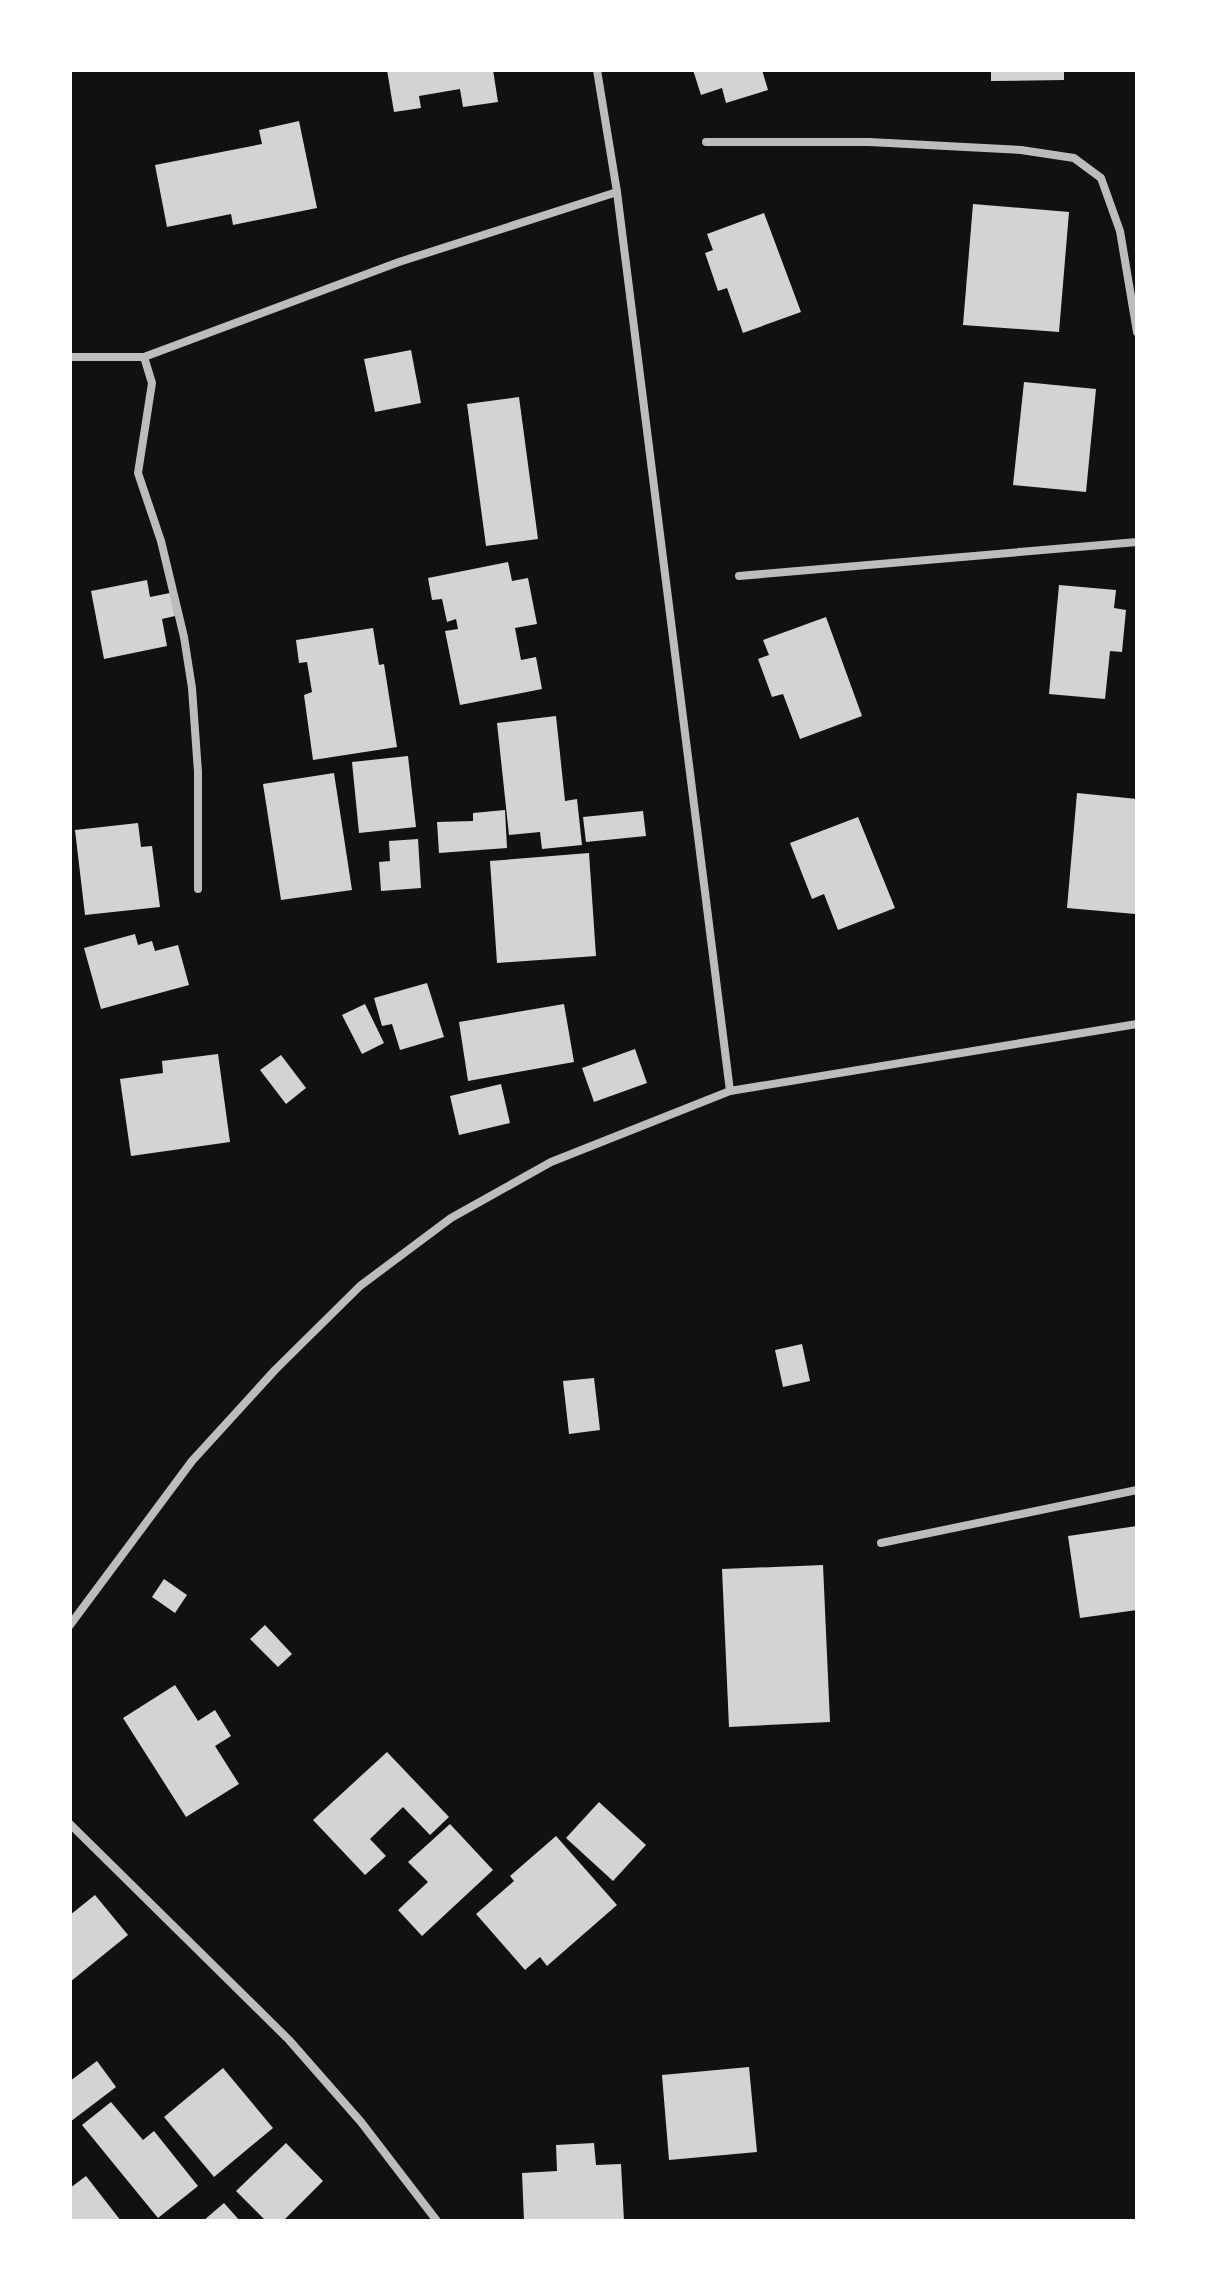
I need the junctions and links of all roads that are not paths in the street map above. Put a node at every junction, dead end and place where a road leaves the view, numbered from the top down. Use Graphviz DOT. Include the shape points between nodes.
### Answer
graph roads {
  1 [pos="597,70"];
  2 [pos="706,142"];
  3 [pos="617,192"];
  4 [pos="1137,332"];
  5 [pos="70,346"];
  6 [pos="72,356"];
  7 [pos="144,357"];
  8 [pos="1137,542"];
  9 [pos="739,576"];
  10 [pos="198,889"];
  11 [pos="1137,1024"];
  12 [pos="730,1091"];
  13 [pos="1137,1490"];
  14 [pos="881,1543"];
  15 [pos="70,1625"];
  16 [pos="70,1824"];
  17 [pos="437,2221"];
  1 -- 3 [label="street"];
  2 -- 4 [label="street" via="869,142 1074,158 1101,178 1120,231"];
  3 -- 7 [label="street" via="399,262"];
  3 -- 12 [label="street"];
  5 -- 6 [label="street"];
  6 -- 7 [label="street"];
  7 -- 10 [label="street" via="152,383 138,473 168,568 192,688"];
  8 -- 9 [label="street"];
  11 -- 12 [label="street"];
  12 -- 15 [label="street" via="551,1162 451,1218 360,1286 192,1461"];
  13 -- 14 [label="street"];
  16 -- 17 [label="street" via="289,2040"];
}
